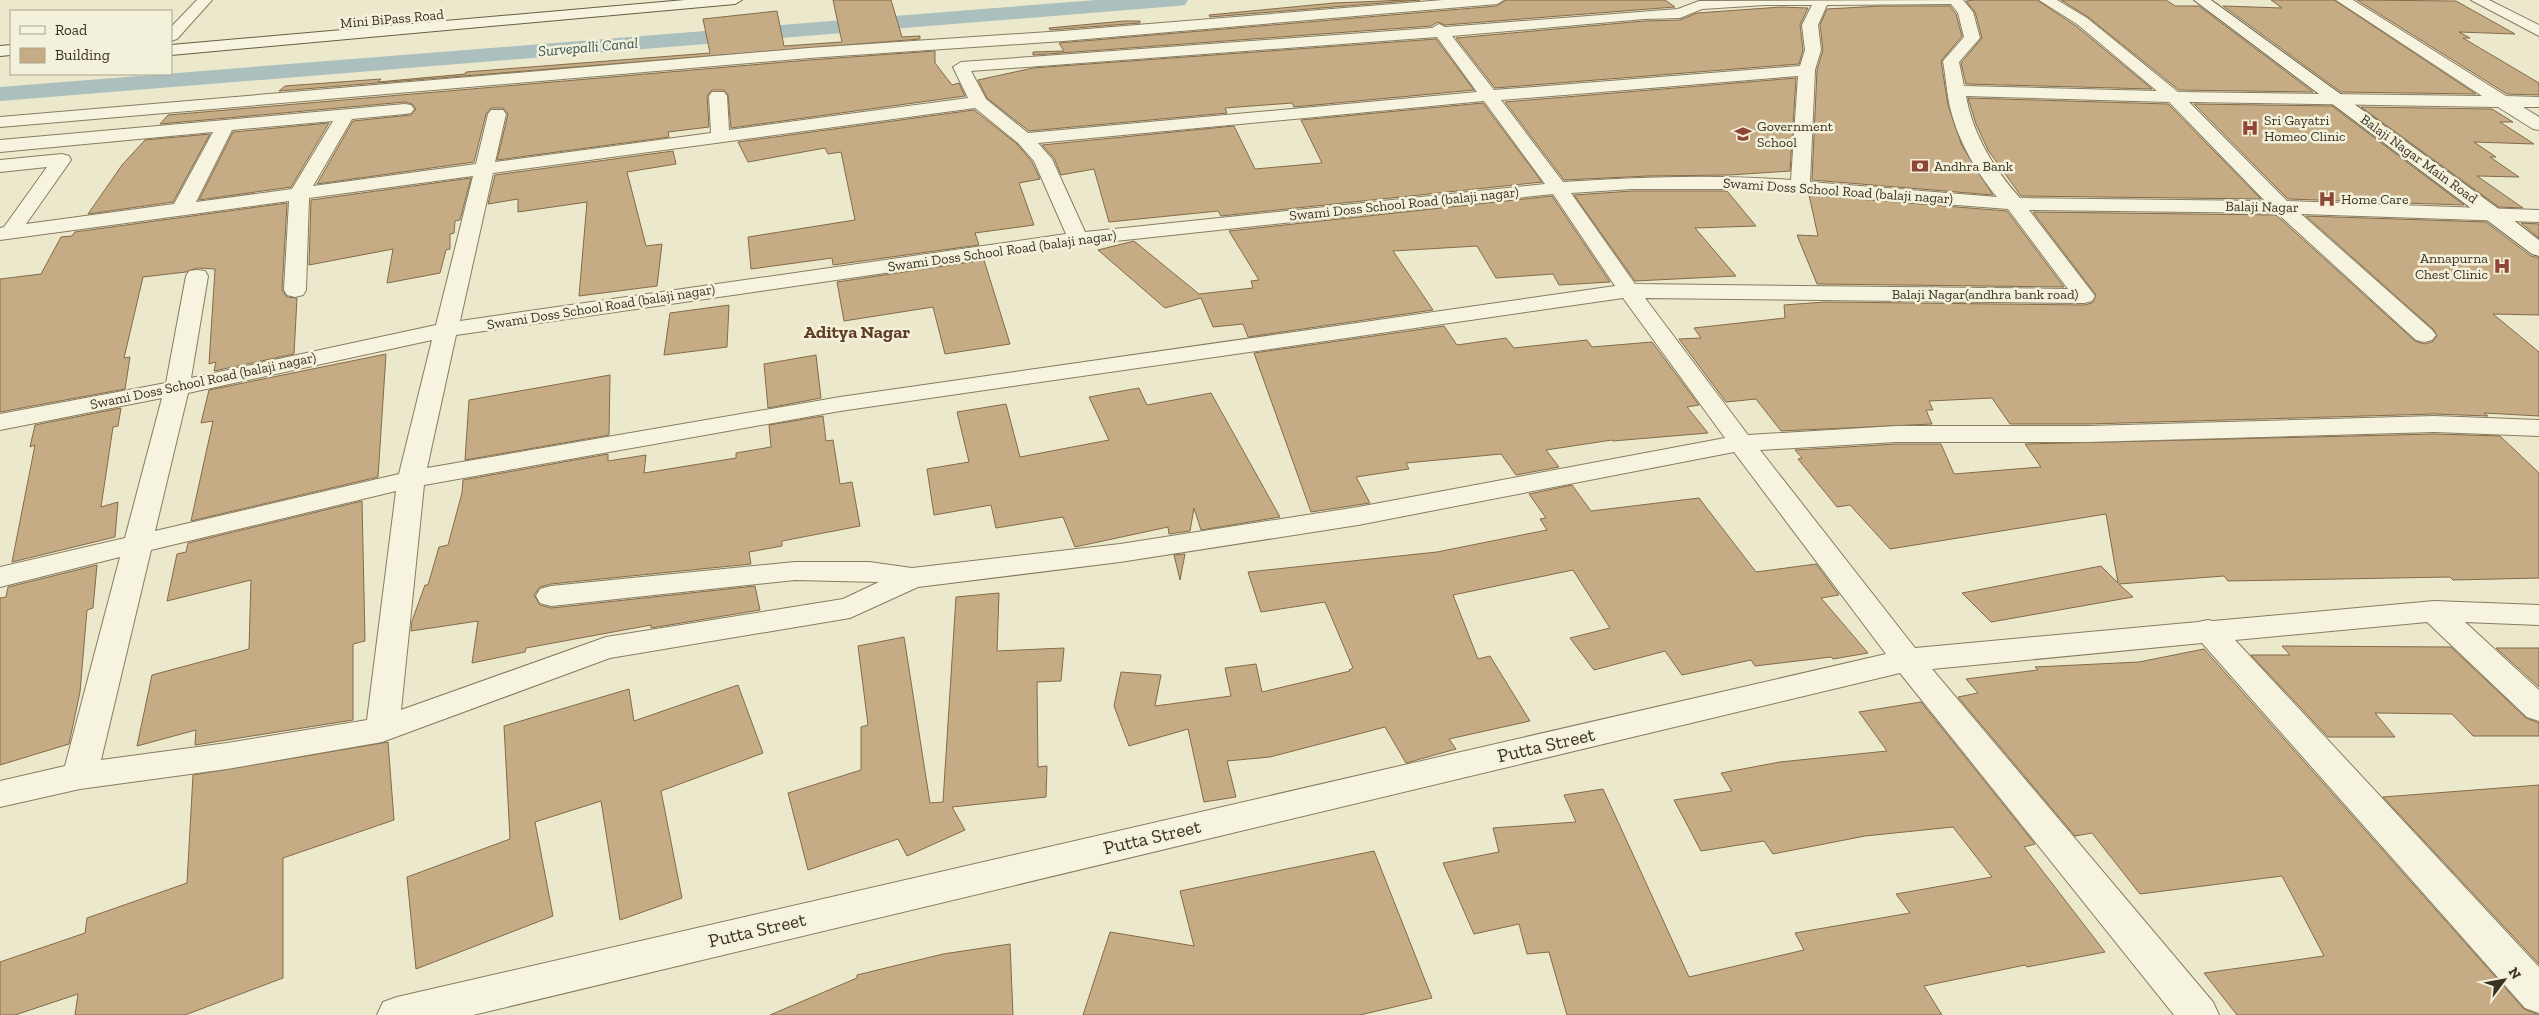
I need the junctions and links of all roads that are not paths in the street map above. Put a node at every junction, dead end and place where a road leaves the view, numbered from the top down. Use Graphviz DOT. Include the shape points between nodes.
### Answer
graph roads {
  1 [pos="205,0"];
  2 [pos="613,0"];
  3 [pos="735,0"];
  4 [pos="1497,0"];
  5 [pos="1949,0"];
  6 [pos="1955,0"];
  7 [pos="2046,0"];
  8 [pos="2201,0"];
  9 [pos="2343,0"];
  10 [pos="2478,0"];
  11 [pos="1821,2"];
  12 [pos="1440,31"];
  13 [pos="2538,32"];
  14 [pos="172,35"];
  15 [pos="172,36"];
  16 [pos="172,50"];
  17 [pos="1807,70"];
  18 [pos="1956,91"];
  19 [pos="718,96"];
  20 [pos="1487,96"];
  21 [pos="2174,97"];
  22 [pos="2340,100"];
  23 [pos="2502,101"];
  24 [pos="979,102"];
  25 [pos="2539,102"];
  26 [pos="404,109"];
  27 [pos="346,114"];
  28 [pos="497,114"];
  29 [pos="0,122"];
  30 [pos="226,125"];
  31 [pos="2539,125"];
  32 [pos="720,136"];
  33 [pos="1024,139"];
  34 [pos="0,146"];
  35 [pos="0,166"];
  36 [pos="484,167"];
  37 [pos="1800,186"];
  38 [pos="1558,188"];
  39 [pos="299,193"];
  40 [pos="2014,204"];
  41 [pos="2282,207"];
  42 [pos="182,209"];
  43 [pos="2496,216"];
  44 [pos="2539,216"];
  45 [pos="5,233"];
  46 [pos="1078,239"];
  47 [pos="2539,250"];
  48 [pos="197,276"];
  49 [pos="295,290"];
  50 [pos="1629,292"];
  51 [pos="446,330"];
  52 [pos="2424,335"];
  53 [pos="177,388"];
  54 [pos="0,422"];
  55 [pos="2539,428"];
  56 [pos="1741,443"];
  57 [pos="411,479"];
  58 [pos="138,543"];
  59 [pos="0,577"];
  60 [pos="912,578"];
  61 [pos="550,596"];
  62 [pos="2434,611"];
  63 [pos="2539,615"];
  64 [pos="2208,630"];
  65 [pos="1907,660"];
  66 [pos="2539,709"];
  67 [pos="382,730"];
  68 [pos="80,776"];
  69 [pos="0,794"];
  70 [pos="2539,995"];
  71 [pos="397,1015"];
  72 [pos="2199,1015"];
  1 -- 14 [label="street"];
  2 -- 15 [label="street, Mini BiPass Road"];
  3 -- 16 [label="street"];
  4 -- 29 [label="street" via="1083,35 809,53"];
  5 -- 11 [label="street"];
  6 -- 18 [label="street, Balaji Nagar(andhra bank road)" via="1966,12 1972,38 1951,61"];
  7 -- 21 [label="street" via="2082,21"];
  8 -- 22 [label="street, Balaji Nagar Main Road"];
  9 -- 23 [label="street"];
  10 -- 13 [label="street"];
  11 -- 12 [label="street" via="1699,5 1680,13"];
  11 -- 17 [label="street" via="1810,25 1814,50"];
  12 -- 20 [label="street"];
  12 -- 24 [label="street" via="960,67"];
  17 -- 20 [label="street"];
  17 -- 37 [label="street"];
  18 -- 21 [label="street"];
  18 -- 40 [label="street, Balaji Nagar(andhra bank road)" via="1960,112 1973,144 1992,178"];
  19 -- 32 [label="street"];
  20 -- 33 [label="street"];
  20 -- 38 [label="street"];
  21 -- 22 [label="street"];
  21 -- 41 [label="street"];
  22 -- 23 [label="street"];
  22 -- 43 [label="street, Balaji Nagar Main Road"];
  23 -- 25 [label="street"];
  23 -- 31 [label="street"];
  24 -- 32 [label="street"];
  24 -- 33 [label="street"];
  26 -- 27 [label="street"];
  27 -- 30 [label="street"];
  27 -- 39 [label="street"];
  28 -- 36 [label="street"];
  30 -- 34 [label="street"];
  30 -- 42 [label="street"];
  32 -- 36 [label="street"];
  33 -- 46 [label="street" via="1043,159"];
  35 -- 45 [label="street" via="62,160"];
  36 -- 39 [label="street"];
  36 -- 51 [label="street"];
  37 -- 38 [label="street, Swami Doss School Road (balaji nagar)" via="1632,183"];
  37 -- 40 [label="street, Swami Doss School Road (balaji nagar)"];
  38 -- 46 [label="street, Swami Doss School Road (balaji nagar)"];
  38 -- 50 [label="street"];
  39 -- 42 [label="street"];
  39 -- 49 [label="street"];
  40 -- 41 [label="street, Balaji Nagar"];
  40 -- 50 [label="street, Balaji Nagar(andhra bank road)" via="2084,296"];
  41 -- 43 [label="street, Balaji Nagar"];
  41 -- 52 [label="street"];
  42 -- 45 [label="street"];
  43 -- 44 [label="street, Balaji Nagar"];
  43 -- 47 [label="street, Balaji Nagar Main Road"];
  46 -- 51 [label="street, Swami Doss School Road (balaji nagar)"];
  48 -- 53 [label="street"];
  50 -- 56 [label="street"];
  50 -- 57 [label="street" via="840,404"];
  51 -- 53 [label="street, Swami Doss School Road (balaji nagar)"];
  51 -- 57 [label="street"];
  53 -- 54 [label="street, Swami Doss School Road (balaji nagar)"];
  53 -- 58 [label="street"];
  55 -- 56 [label="street" via="2434,424 2088,434 1896,434"];
  56 -- 60 [label="street" via="1358,516 1120,553"];
  56 -- 65 [label="street"];
  57 -- 58 [label="street"];
  57 -- 67 [label="street"];
  58 -- 59 [label="street"];
  58 -- 68 [label="street"];
  60 -- 61 [label="street" via="869,571 795,571"];
  60 -- 67 [label="street" via="850,608 606,648"];
  62 -- 63 [label="street, Putta Street"];
  62 -- 64 [label="street, Putta Street"];
  62 -- 66 [label="street"];
  64 -- 65 [label="street, Putta Street"];
  64 -- 70 [label="street"];
  65 -- 71 [label="street, Putta Street"];
  65 -- 72 [label="street"];
  67 -- 68 [label="street"];
  68 -- 69 [label="street"];
}
